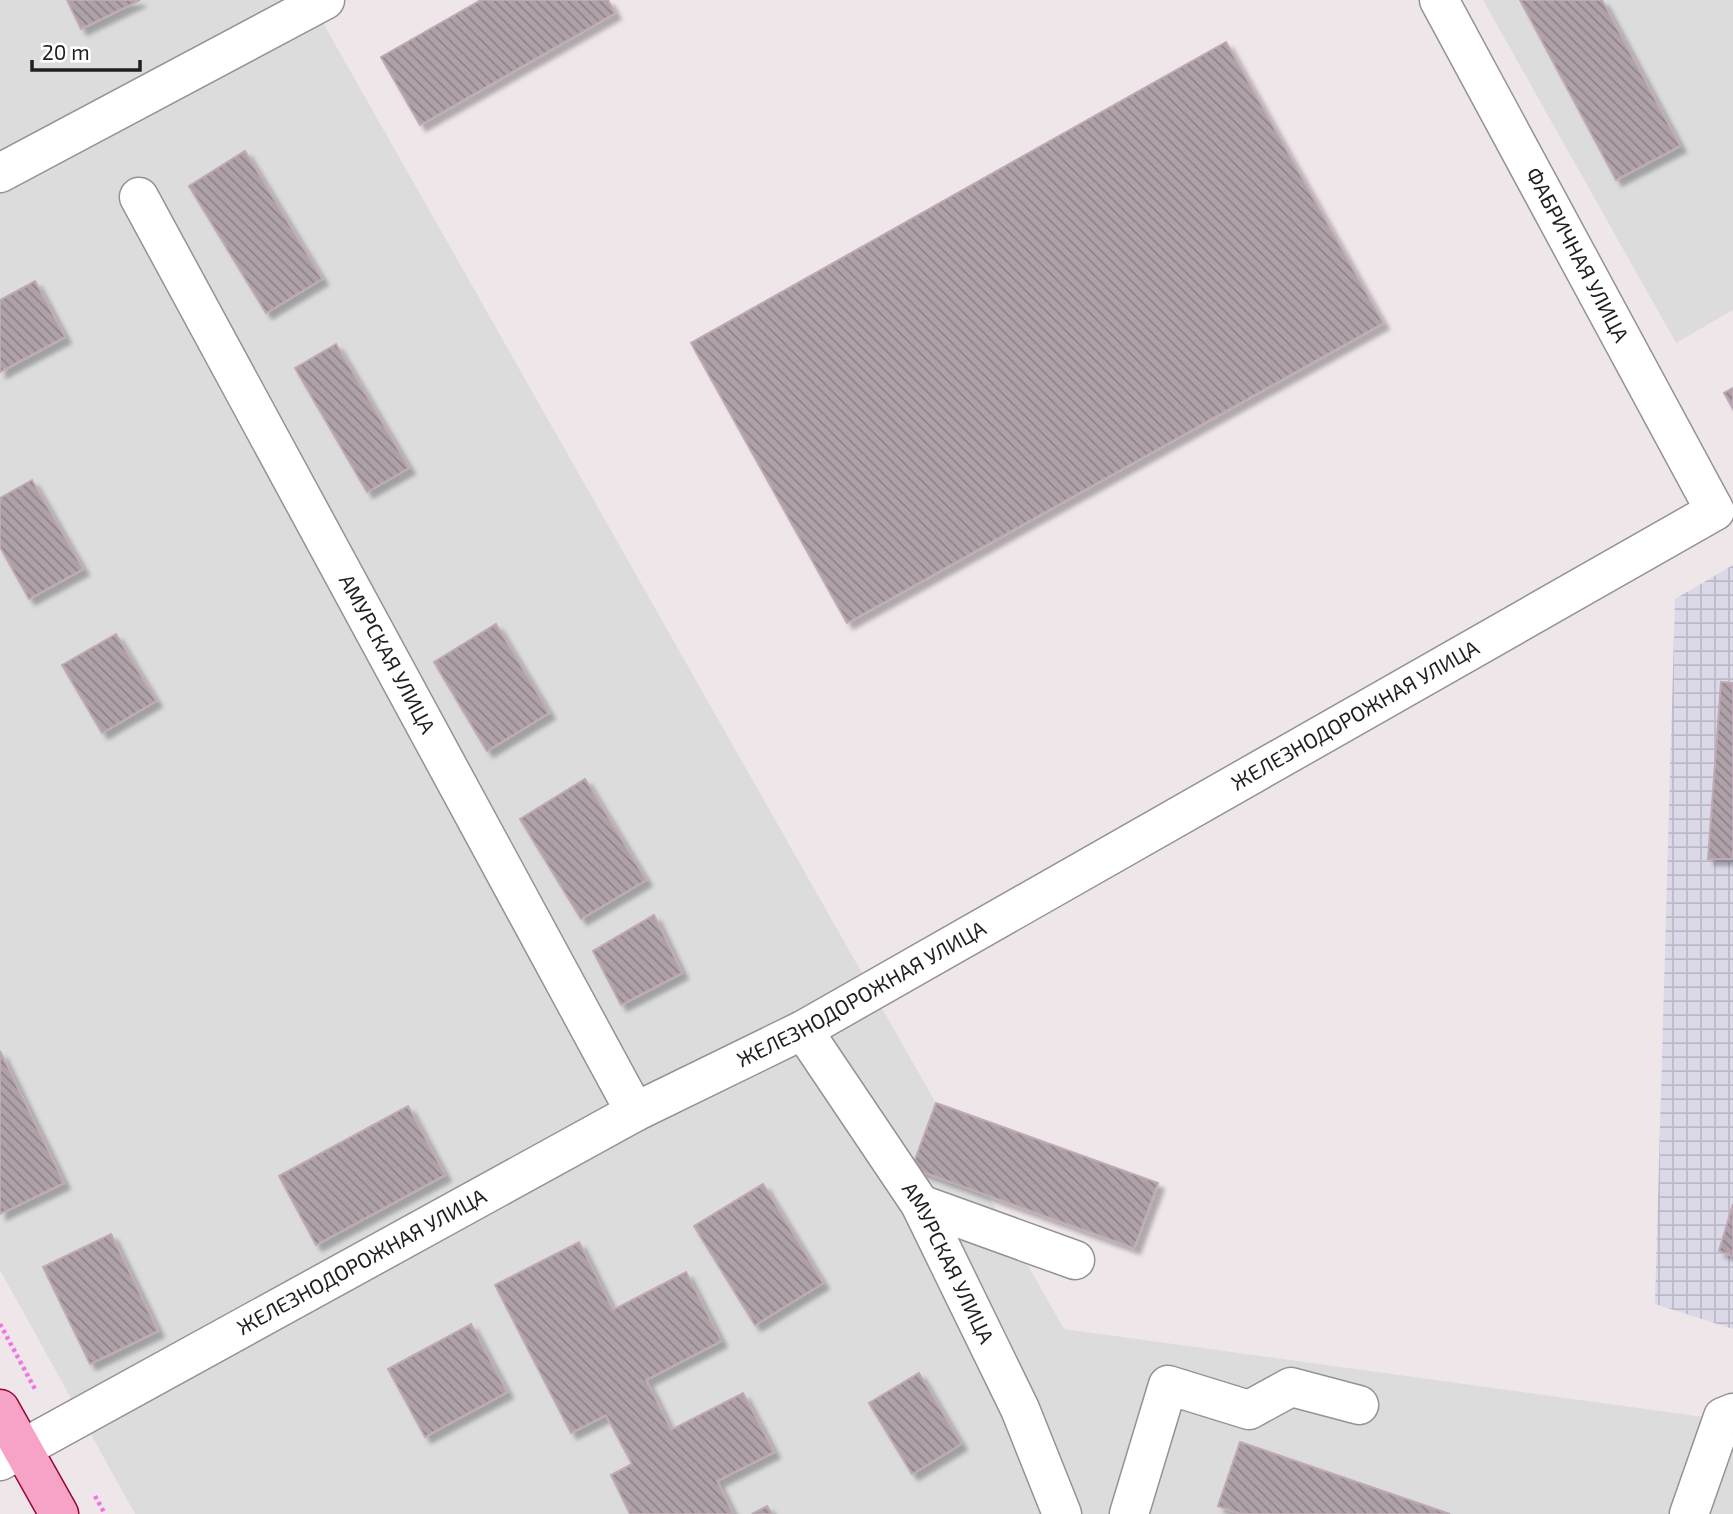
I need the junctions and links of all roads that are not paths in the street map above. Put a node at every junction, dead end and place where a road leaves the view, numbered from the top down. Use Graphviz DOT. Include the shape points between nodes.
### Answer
graph roads {
  1 [pos="325,0"];
  2 [pos="1439,0"];
  3 [pos="0,173"];
  4 [pos="139,197"];
  5 [pos="1715,511"];
  6 [pos="803,1030"];
  7 [pos="635,1112"];
  8 [pos="920,1204"];
  9 [pos="1075,1260"];
  10 [pos="1359,1405"];
  11 [pos="0,1409"];
  12 [pos="1733,1413"];
  13 [pos="11,1455"];
  14 [pos="59,1514"];
  15 [pos="1062,1514"];
  16 [pos="1129,1514"];
  17 [pos="1689,1514"];
  1 -- 3 [label="street"];
  2 -- 5 [label="street, ФАБРИЧНАЯ УЛИЦА"];
  4 -- 7 [label="street, АМУРСКАЯ УЛИЦА"];
  5 -- 6 [label="street, ЖЕЛЕЗНОДОРОЖНАЯ УЛИЦА"];
  6 -- 7 [label="street, ЖЕЛЕЗНОДОРОЖНАЯ УЛИЦА"];
  6 -- 8 [label="street, АМУРСКАЯ УЛИЦА"];
  7 -- 13 [label="street, ЖЕЛЕЗНОДОРОЖНАЯ УЛИЦА"];
  8 -- 9 [label="street"];
  8 -- 15 [label="street, АМУРСКАЯ УЛИЦА" via="1020,1409"];
  10 -- 16 [label="street" via="1291,1387 1248,1410 1168,1385"];
  11 -- 13 [label="main road"];
  12 -- 17 [label="street" via="1723,1417"];
  13 -- 14 [label="main road"];
}
